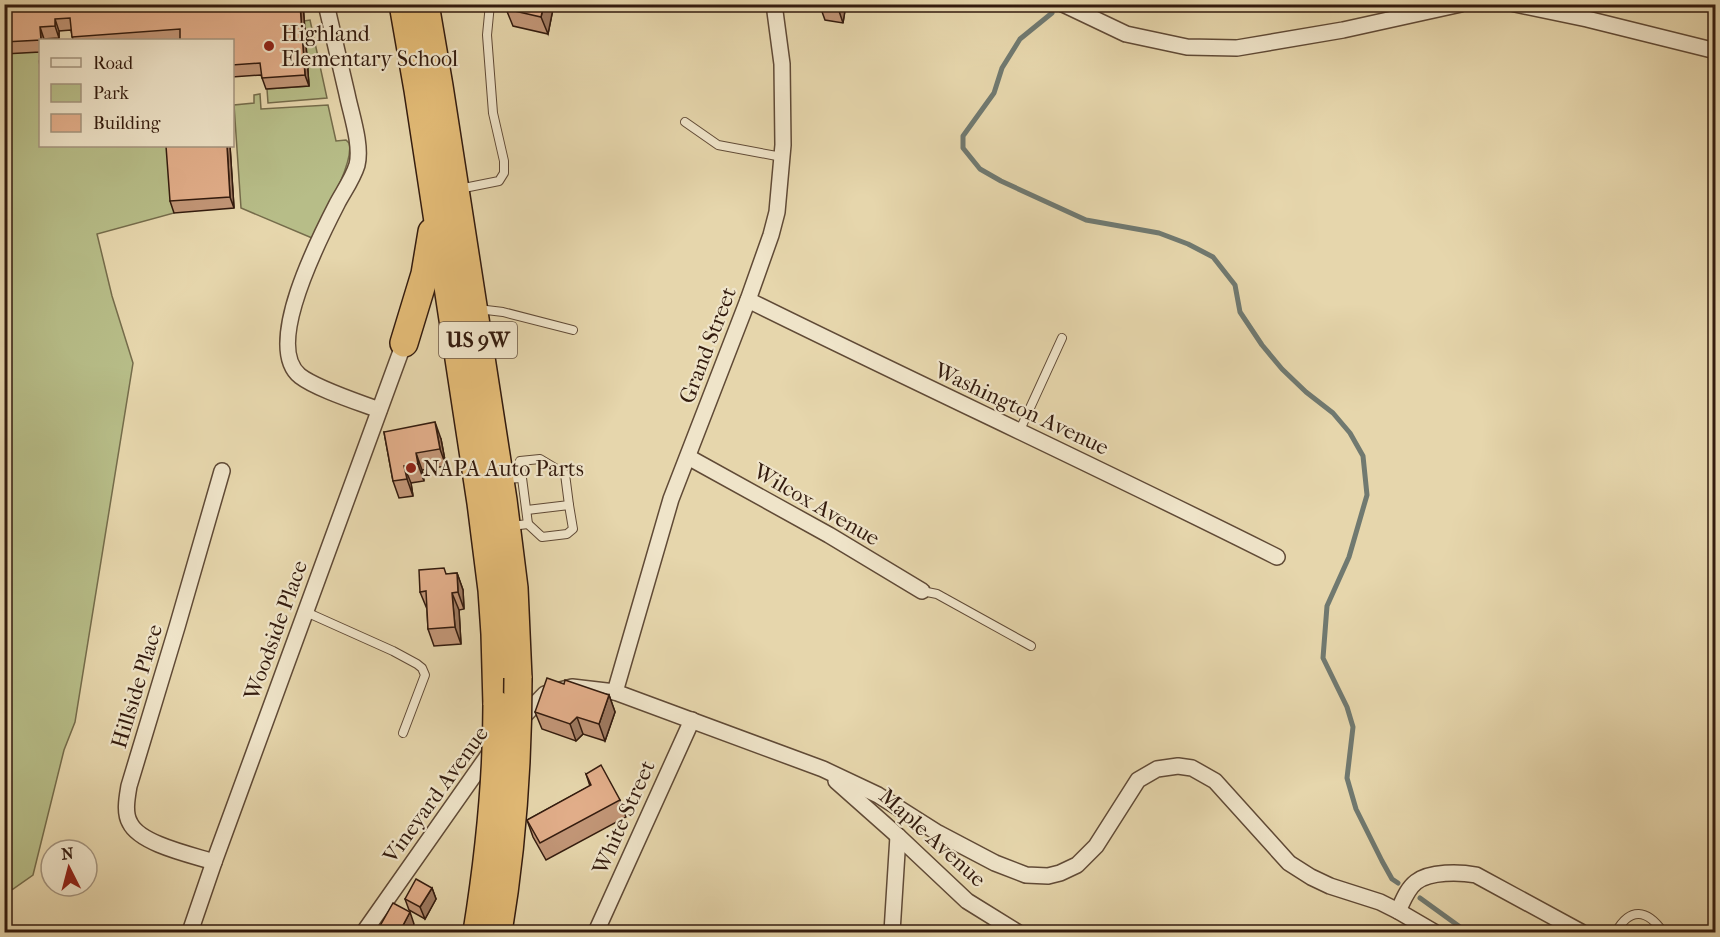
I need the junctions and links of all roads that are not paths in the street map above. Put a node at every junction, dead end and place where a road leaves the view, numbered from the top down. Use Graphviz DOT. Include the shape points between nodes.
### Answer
graph roads {
  1 [pos="326,4"];
  2 [pos="403,4"];
  3 [pos="425,4"];
  4 [pos="490,4"];
  5 [pos="774,4"];
  6 [pos="1063,4"];
  7 [pos="1461,4"];
  8 [pos="1515,4"];
  9 [pos="1716,51"];
  10 [pos="685,122"];
  11 [pos="782,157"];
  12 [pos="444,186"];
  13 [pos="748,300"];
  14 [pos="473,309"];
  15 [pos="573,330"];
  16 [pos="1062,338"];
  17 [pos="457,341"];
  18 [pos="404,343"];
  19 [pos="379,410"];
  20 [pos="1019,432"];
  21 [pos="688,457"];
  22 [pos="222,471"];
  23 [pos="511,479"];
  24 [pos="569,505"];
  25 [pos="520,520"];
  26 [pos="1277,557"];
  27 [pos="922,591"];
  28 [pos="306,612"];
  29 [pos="1031,646"];
  30 [pos="615,692"];
  31 [pos="692,720"];
  32 [pos="403,733"];
  33 [pos="823,769"];
  34 [pos="898,836"];
  35 [pos="214,862"];
  36 [pos="1398,910"];
  37 [pos="190,933"];
  38 [pos="364,933"];
  39 [pos="477,933"];
  40 [pos="498,933"];
  41 [pos="596,933"];
  42 [pos="892,933"];
  43 [pos="1017,933"];
  44 [pos="1434,933"];
  45 [pos="1581,933"];
  46 [pos="1616,933"];
  47 [pos="1663,933"];
  1 -- 19 [label="street" via="358,141 357,165 308,265 287,349 290,364 299,375"];
  2 -- 12 [label="highway, US 9W"];
  3 -- 12 [label="highway, US 9W"];
  4 -- 12 [label="lane" via="487,35 504,173 499,181"];
  5 -- 11 [label="street, Grand Street" via="782,64"];
  6 -- 7 [label="street" via="1126,34 1187,48 1237,48"];
  8 -- 9 [label="street"];
  10 -- 11 [label="lane" via="718,145"];
  11 -- 13 [label="street, Grand Street" via="777,212"];
  12 -- 14 [label="highway, US 9W"];
  12 -- 17 [label="highway, US 9W"];
  12 -- 18 [label="highway" via="425,274"];
  13 -- 20 [label="street, Washington Avenue"];
  13 -- 21 [label="street, Grand Street"];
  14 -- 15 [label="lane" via="503,312"];
  14 -- 23 [label="highway, US 9W"];
  16 -- 20 [label="lane"];
  17 -- 18 [label="highway" via="438,325 428,324 411,333"];
  17 -- 39 [label="highway, US 9W, bridge" via="482,503 496,643 493,810"];
  18 -- 19 [label="street, Woodside Place"];
  19 -- 28 [label="street, Woodside Place"];
  20 -- 26 [label="street, Washington Avenue"];
  21 -- 27 [label="street, Wilcox Avenue"];
  21 -- 30 [label="street, Grand Street" via="671,499"];
  22 -- 35 [label="street, Hillside Place" via="129,786 126,808 129,822 139,835"];
  23 -- 24 [label="lane" via="520,461 540,459 565,474"];
  23 -- 25 [label="highway, US 9W"];
  24 -- 25 [label="lane"];
  24 -- 25 [label="lane" via="573,529 567,534 542,537"];
  25 -- 40 [label="highway, US 9W, bridge" via="514,588 518,678 514,811"];
  27 -- 29 [label="lane" via="937,594"];
  28 -- 32 [label="lane" via="422,668 425,675"];
  28 -- 35 [label="street, Woodside Place"];
  30 -- 31 [label="street, Vineyard Avenue"];
  30 -- 38 [label="street, Vineyard Avenue" via="572,687 544,694 491,750"];
  31 -- 33 [label="street, Vineyard Avenue"];
  31 -- 41 [label="street, White Street"];
  33 -- 34 [label="street, Maple Avenue"];
  33 -- 36 [label="street, Vineyard Avenue" via="878,795 994,863 1026,874 1048,876 1077,865 1096,846 1138,780 1157,769 1192,768 1215,781 1289,863 1330,886"];
  34 -- 42 [label="street"];
  34 -- 43 [label="street, Maple Avenue" via="967,901"];
  35 -- 37 [label="street, Woodside Place"];
  36 -- 44 [label="street, Vineyard Avenue"];
  36 -- 45 [label="street" via="1416,882 1459,872 1476,875"];
  46 -- 47 [label="lane" via="1622,921 1639,914"];
}
